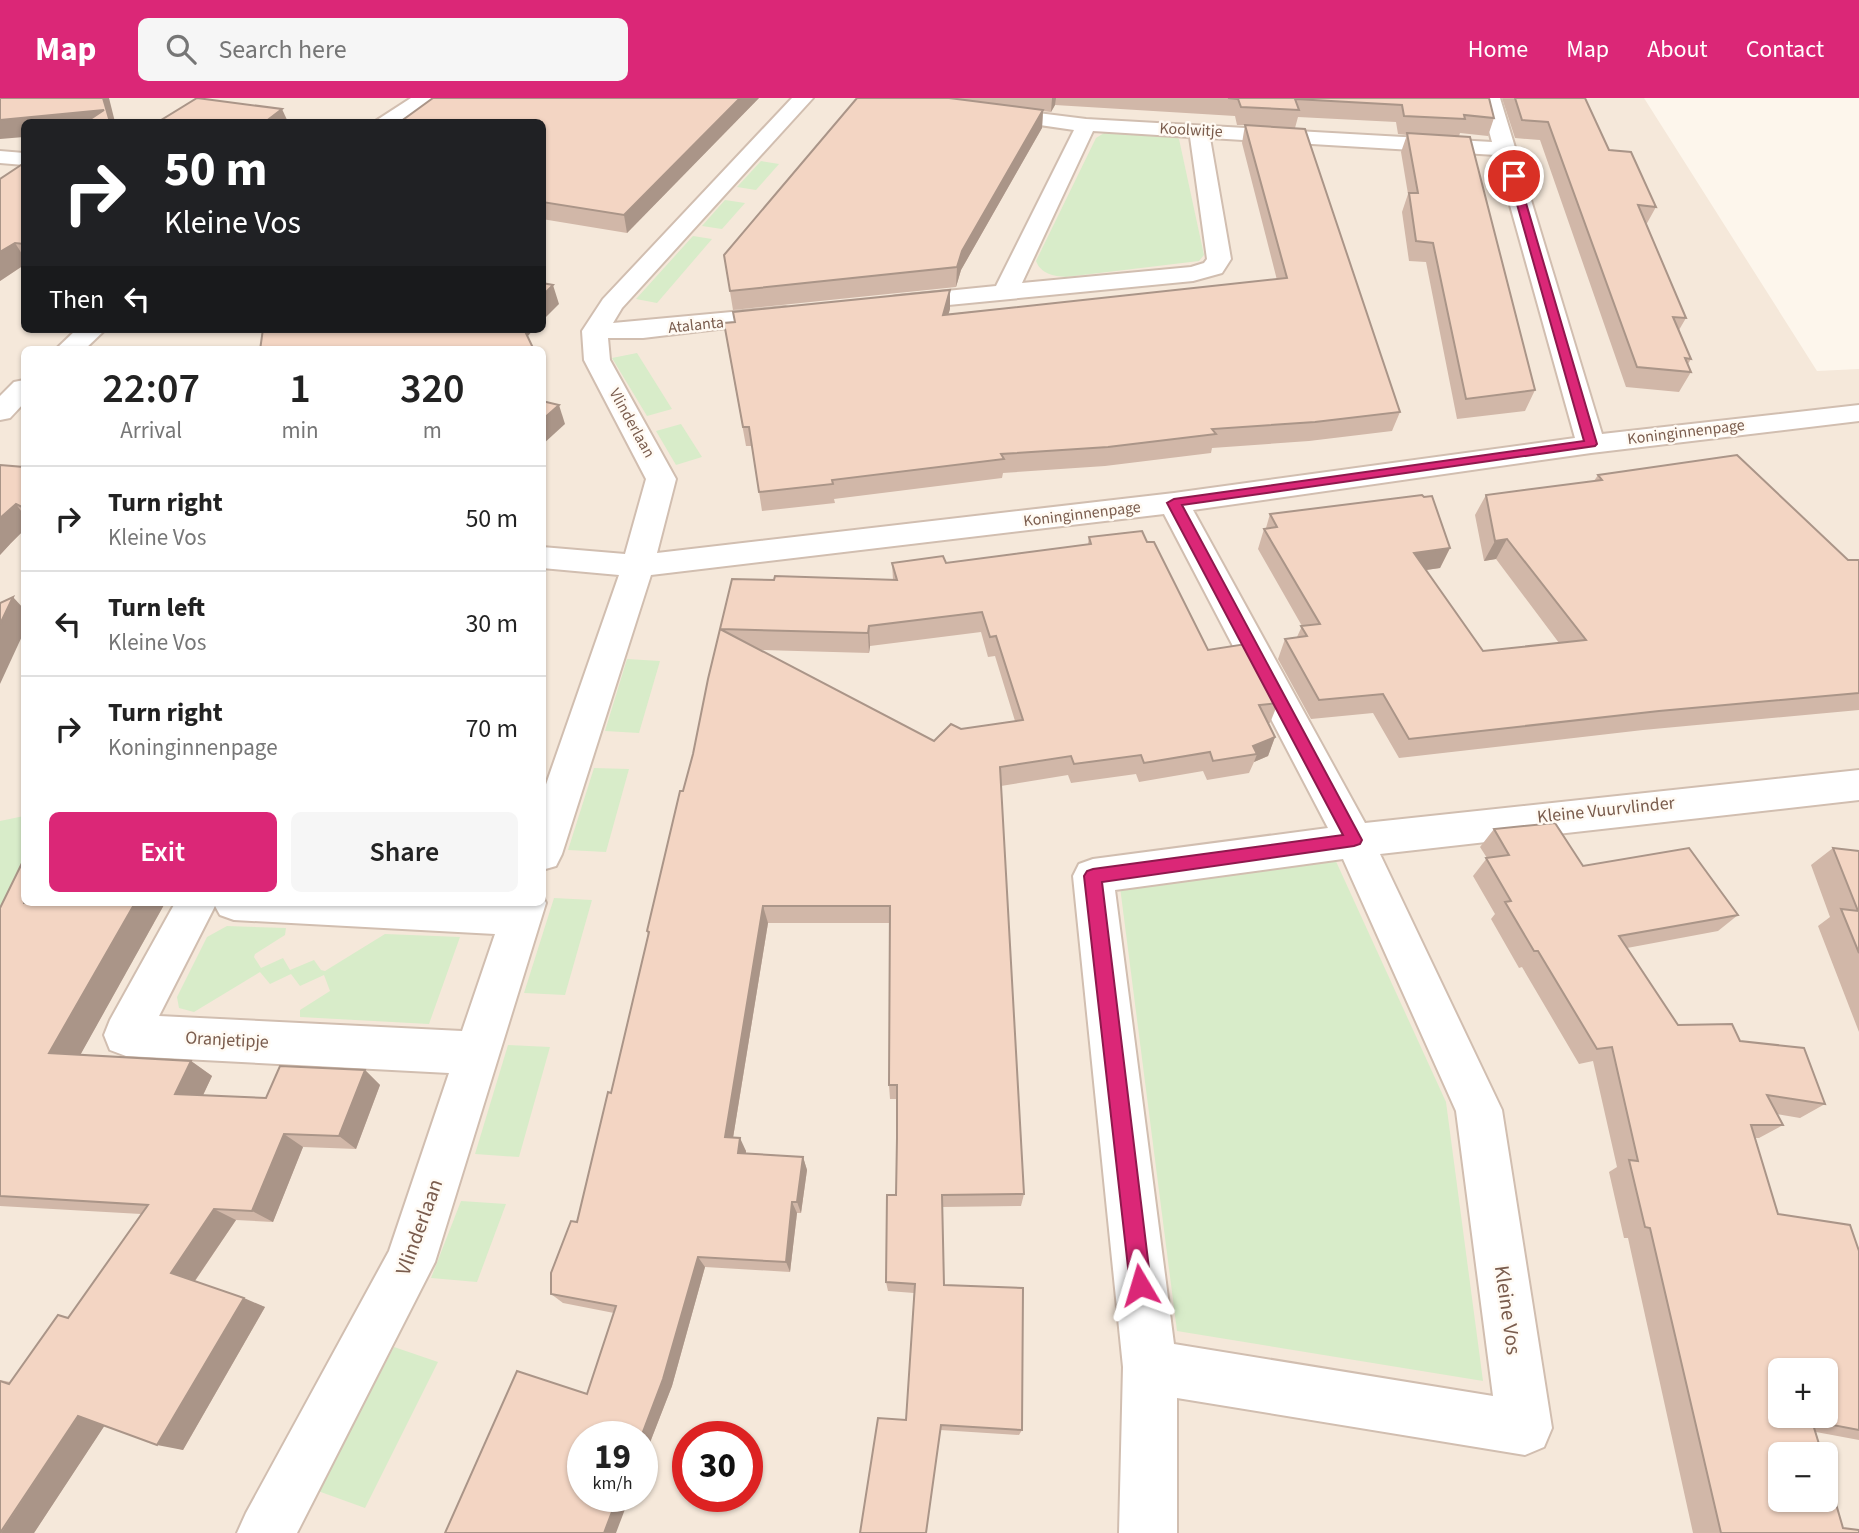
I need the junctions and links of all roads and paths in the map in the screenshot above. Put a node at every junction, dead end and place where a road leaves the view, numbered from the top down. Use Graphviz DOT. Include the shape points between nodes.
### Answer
graph roads {
  1 [pos="425,98"];
  2 [pos="803,98"];
  3 [pos="1490,98"];
  4 [pos="975,111"];
  5 [pos="389,119"];
  6 [pos="1086,125"];
  7 [pos="1200,131"];
  8 [pos="1506,149"];
  9 [pos="0,157"];
  10 [pos="21,159"];
  11 [pos="1006,291"];
  12 [pos="872,306"];
  13 [pos="804,313"];
  14 [pos="595,331"];
  15 [pos="88,333"];
  16 [pos="73,346"];
  17 [pos="21,392"];
  18 [pos="0,412"];
  19 [pos="1859,413"];
  20 [pos="1591,444"];
  21 [pos="1174,503"];
  22 [pos="546,556"];
  23 [pos="638,566"];
  24 [pos="1859,785"];
  25 [pos="1354,840"];
  26 [pos="546,842"];
  27 [pos="194,906"];
  28 [pos="343,906"];
  29 [pos="524,911"];
  30 [pos="477,1053"];
  31 [pos="1150,1367"];
  32 [pos="266,1533"];
  33 [pos="1147,1533"];
  1 -- 5 [label="street"];
  2 -- 14 [label="street" via="612,304"];
  3 -- 8 [label="street"];
  4 -- 6 [label="street, Koolwitje"];
  6 -- 7 [label="street, Koolwitje"];
  6 -- 11 [label="street"];
  7 -- 8 [label="street, Koolwitje"];
  7 -- 11 [label="street" via="1219,260 1213,268 1193,274"];
  8 -- 20 [label="street"];
  9 -- 10 [label="street"];
  11 -- 12 [label="street"];
  13 -- 14 [label="street, Atalanta"];
  14 -- 23 [label="street, Vlinderlaan" via="597,360 661,479"];
  15 -- 16 [label="street"];
  17 -- 18 [label="street"];
  19 -- 20 [label="street, Koninginnenpage"];
  20 -- 21 [label="street, Koninginnenpage"];
  21 -- 23 [label="street, Koninginnenpage"];
  21 -- 25 [label="street, Kleine Vos"];
  22 -- 23 [label="street, Koninginnenpage"];
  23 -- 26 [label="street, Vlinderlaan"];
  24 -- 25 [label="street, Kleine Vuurvlinder"];
  25 -- 31 [label="street" via="1093,876"];
  25 -- 31 [label="street, Kleine Vos" via="1479,1110 1525,1429"];
  27 -- 30 [label="street, Oranjetipje" via="126,1035"];
  28 -- 29 [label="street"];
  29 -- 30 [label="street, Vlinderlaan"];
  30 -- 32 [label="street, Vlinderlaan" via="410,1262"];
  31 -- 33 [label="street"];
}
